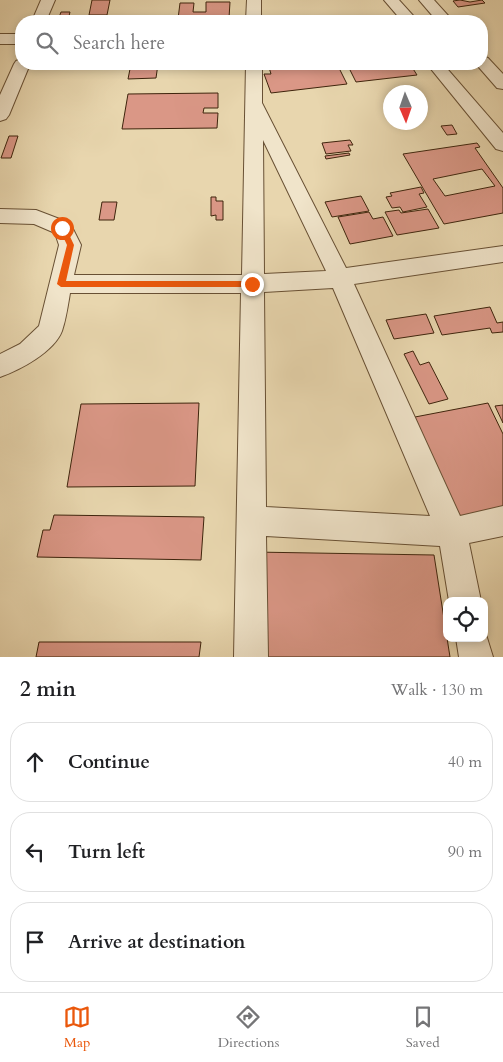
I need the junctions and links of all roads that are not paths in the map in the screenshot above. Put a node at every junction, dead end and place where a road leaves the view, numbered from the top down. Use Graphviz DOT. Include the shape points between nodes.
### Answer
graph roads {
  1 [pos="48,0"];
  2 [pos="254,0"];
  3 [pos="382,0"];
  4 [pos="392,0"];
  5 [pos="426,0"];
  6 [pos="42,15"];
  7 [pos="254,15"];
  8 [pos="394,15"];
  9 [pos="405,15"];
  10 [pos="440,15"];
  11 [pos="0,39"];
  12 [pos="15,39"];
  13 [pos="488,68"];
  14 [pos="19,70"];
  15 [pos="254,70"];
  16 [pos="440,70"];
  17 [pos="451,70"];
  18 [pos="503,84"];
  19 [pos="254,102"];
  20 [pos="0,115"];
  21 [pos="503,131"];
  22 [pos="503,145"];
  23 [pos="0,216"];
  24 [pos="503,254"];
  25 [pos="340,278"];
  26 [pos="61,284"];
  27 [pos="252,284"];
  28 [pos="0,366"];
  29 [pos="252,521"];
  30 [pos="503,521"];
  31 [pos="452,532"];
  32 [pos="464,597"];
  33 [pos="473,642"];
  34 [pos="251,657"];
  35 [pos="476,657"];
  1 -- 6 [label="street"];
  2 -- 7 [label="street"];
  3 -- 8 [label="street"];
  4 -- 9 [label="street"];
  5 -- 10 [label="street"];
  11 -- 12 [label="street"];
  13 -- 18 [label="street"];
  14 -- 20 [label="street"];
  15 -- 19 [label="street"];
  16 -- 22 [label="street"];
  17 -- 21 [label="street"];
  19 -- 25 [label="street"];
  19 -- 27 [label="street"];
  23 -- 26 [label="street" via="36,217 62,228 70,245"];
  24 -- 25 [label="street"];
  25 -- 27 [label="street"];
  25 -- 31 [label="street"];
  26 -- 27 [label="street"];
  26 -- 28 [label="street" via="50,330 29,351"];
  27 -- 29 [label="street"];
  29 -- 31 [label="street"];
  29 -- 34 [label="street"];
  30 -- 31 [label="street"];
  31 -- 32 [label="street"];
  33 -- 35 [label="street"];
}
